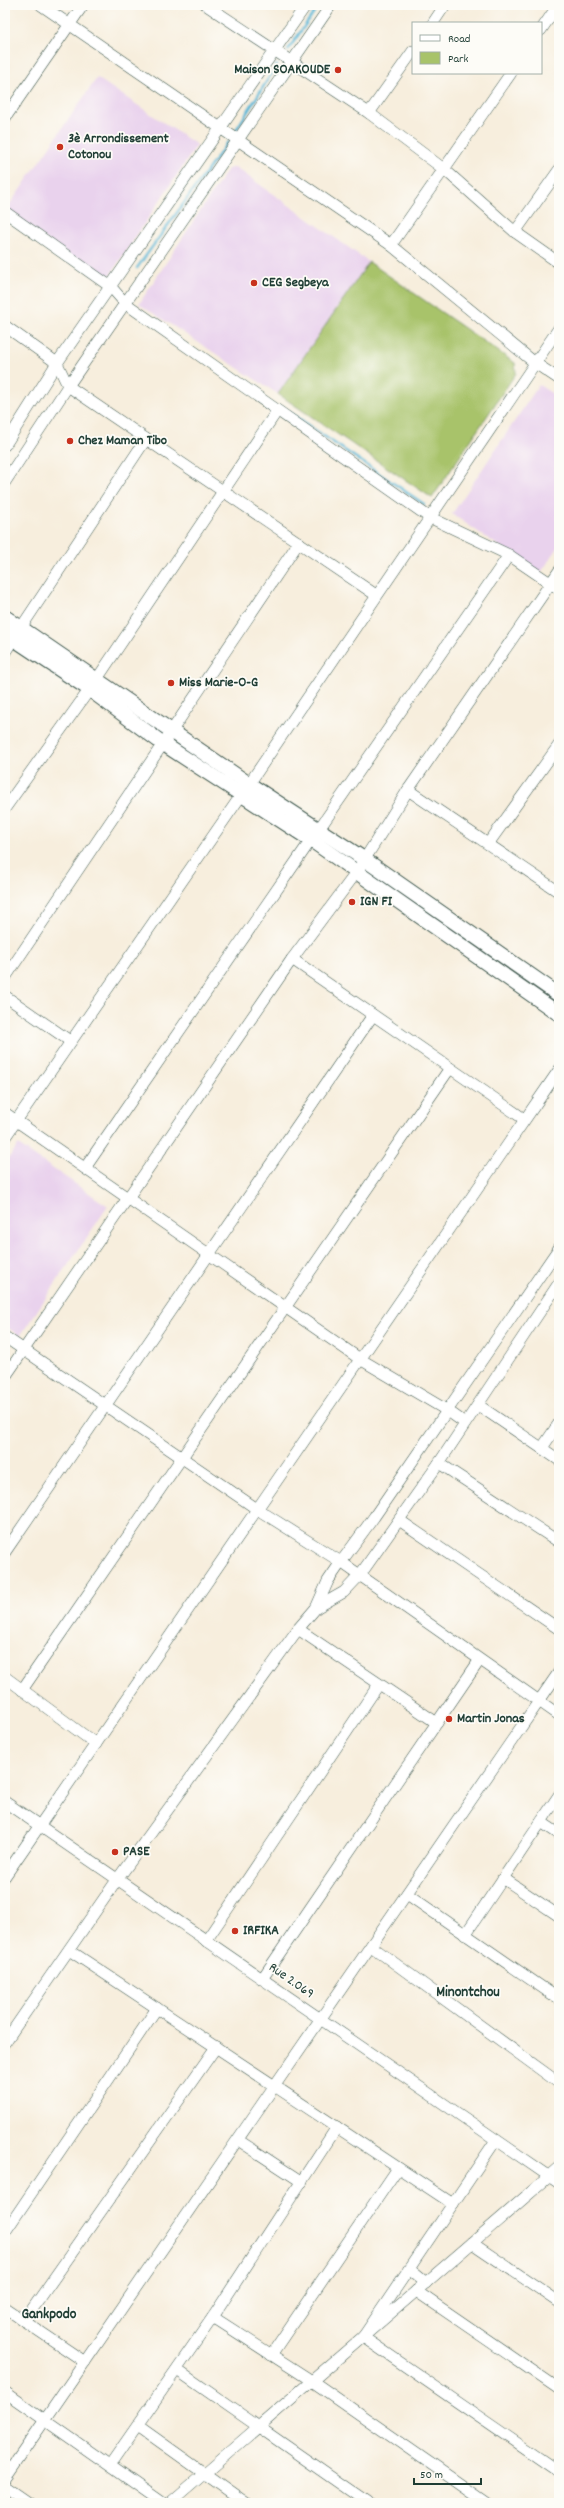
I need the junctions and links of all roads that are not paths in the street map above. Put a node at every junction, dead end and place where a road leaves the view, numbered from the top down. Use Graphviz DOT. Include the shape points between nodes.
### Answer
graph roads {
  1 [pos="41,5"];
  2 [pos="82,5"];
  3 [pos="206,5"];
  4 [pos="306,5"];
  5 [pos="331,5"];
  6 [pos="445,5"];
  7 [pos="558,5"];
  8 [pos="434,22"];
  9 [pos="69,24"];
  10 [pos="542,29"];
  11 [pos="274,51"];
  12 [pos="412,52"];
  13 [pos="292,64"];
  14 [pos="510,74"];
  15 [pos="369,113"];
  16 [pos="5,118"];
  17 [pos="220,129"];
  18 [pos="238,140"];
  19 [pos="445,170"];
  20 [pos="559,170"];
  21 [pos="5,212"];
  22 [pos="515,232"];
  23 [pos="391,245"];
  24 [pos="559,263"];
  25 [pos="111,287"];
  26 [pos="124,303"];
  27 [pos="5,326"];
  28 [pos="559,328"];
  29 [pos="57,363"];
  30 [pos="535,363"];
  31 [pos="559,379"];
  32 [pos="68,386"];
  33 [pos="276,411"];
  34 [pos="146,439"];
  35 [pos="5,445"];
  36 [pos="5,482"];
  37 [pos="222,490"];
  38 [pos="430,517"];
  39 [pos="299,542"];
  40 [pos="509,555"];
  41 [pos="559,571"];
  42 [pos="555,586"];
  43 [pos="376,595"];
  44 [pos="5,617"];
  45 [pos="13,633"];
  46 [pos="5,652"];
  47 [pos="93,684"];
  48 [pos="172,732"];
  49 [pos="162,743"];
  50 [pos="559,745"];
  51 [pos="244,790"];
  52 [pos="408,790"];
  53 [pos="5,808"];
  54 [pos="319,828"];
  55 [pos="310,840"];
  56 [pos="488,844"];
  57 [pos="364,859"];
  58 [pos="356,873"];
  59 [pos="559,892"];
  60 [pos="292,959"];
  61 [pos="5,978"];
  62 [pos="559,995"];
  63 [pos="5,996"];
  64 [pos="559,1014"];
  65 [pos="373,1015"];
  66 [pos="70,1041"];
  67 [pos="450,1068"];
  68 [pos="559,1070"];
  69 [pos="5,1113"];
  70 [pos="524,1119"];
  71 [pos="16,1121"];
  72 [pos="5,1136"];
  73 [pos="85,1168"];
  74 [pos="128,1198"];
  75 [pos="559,1248"];
  76 [pos="209,1255"];
  77 [pos="559,1283"];
  78 [pos="286,1308"];
  79 [pos="5,1337"];
  80 [pos="24,1350"];
  81 [pos="360,1359"];
  82 [pos="5,1377"];
  83 [pos="104,1405"];
  84 [pos="478,1405"];
  85 [pos="448,1411"];
  86 [pos="465,1423"];
  87 [pos="559,1423"];
  88 [pos="542,1448"];
  89 [pos="183,1458"];
  90 [pos="559,1460"];
  91 [pos="439,1463"];
  92 [pos="257,1509"];
  93 [pos="399,1520"];
  94 [pos="559,1542"];
  95 [pos="5,1552"];
  96 [pos="341,1562"];
  97 [pos="360,1575"];
  98 [pos="316,1608"];
  99 [pos="298,1629"];
  100 [pos="559,1629"];
  101 [pos="479,1660"];
  102 [pos="559,1672"];
  103 [pos="5,1677"];
  104 [pos="379,1684"];
  105 [pos="22,1690"];
  106 [pos="539,1701"];
  107 [pos="559,1715"];
  108 [pos="437,1723"];
  109 [pos="96,1744"];
  110 [pos="559,1795"];
  111 [pos="5,1802"];
  112 [pos="541,1822"];
  113 [pos="40,1826"];
  114 [pos="559,1834"];
  115 [pos="5,1876"];
  116 [pos="503,1878"];
  117 [pos="117,1880"];
  118 [pos="407,1894"];
  119 [pos="559,1916"];
  120 [pos="465,1935"];
  121 [pos="206,1941"];
  122 [pos="371,1946"];
  123 [pos="69,1950"];
  124 [pos="262,1979"];
  125 [pos="559,1999"];
  126 [pos="157,2008"];
  127 [pos="321,2020"];
  128 [pos="5,2042"];
  129 [pos="216,2047"];
  130 [pos="559,2083"];
  131 [pos="275,2086"];
  132 [pos="337,2127"];
  133 [pos="238,2140"];
  134 [pos="496,2140"];
  135 [pos="398,2168"];
  136 [pos="559,2168"];
  137 [pos="549,2176"];
  138 [pos="302,2182"];
  139 [pos="559,2183"];
  140 [pos="453,2204"];
  141 [pos="5,2232"];
  142 [pos="472,2243"];
  143 [pos="409,2269"];
  144 [pos="426,2283"];
  145 [pos="416,2292"];
  146 [pos="559,2302"];
  147 [pos="5,2308"];
  148 [pos="213,2317"];
  149 [pos="24,2321"];
  150 [pos="363,2337"];
  151 [pos="271,2355"];
  152 [pos="85,2362"];
  153 [pos="177,2370"];
  154 [pos="312,2381"];
  155 [pos="559,2389"];
  156 [pos="5,2392"];
  157 [pos="45,2420"];
  158 [pos="138,2426"];
  159 [pos="259,2426"];
  160 [pos="110,2466"];
  161 [pos="559,2472"];
  162 [pos="205,2473"];
  163 [pos="5,2478"];
  164 [pos="5,2487"];
  165 [pos="28,2503"];
  166 [pos="163,2503"];
  167 [pos="170,2503"];
  168 [pos="246,2503"];
  169 [pos="368,2503"];
  170 [pos="487,2503"];
  1 -- 9 [label="street"];
  2 -- 9 [label="street"];
  3 -- 11 [label="street"];
  4 -- 11 [label="street"];
  5 -- 13 [label="street"];
  6 -- 8 [label="street"];
  7 -- 10 [label="street"];
  9 -- 16 [label="street"];
  9 -- 17 [label="street"];
  11 -- 13 [label="street"];
  11 -- 17 [label="street"];
  12 -- 15 [label="street"];
  13 -- 15 [label="street"];
  13 -- 18 [label="street"];
  14 -- 19 [label="street"];
  15 -- 19 [label="street"];
  17 -- 18 [label="street"];
  17 -- 25 [label="street"];
  18 -- 23 [label="street"];
  18 -- 26 [label="street"];
  19 -- 22 [label="street"];
  19 -- 23 [label="street"];
  20 -- 22 [label="street"];
  21 -- 25 [label="street"];
  22 -- 24 [label="street"];
  23 -- 30 [label="street"];
  25 -- 26 [label="street"];
  25 -- 29 [label="street"];
  26 -- 32 [label="street"];
  26 -- 33 [label="street"];
  27 -- 29 [label="street"];
  28 -- 30 [label="street"];
  29 -- 32 [label="street"];
  29 -- 35 [label="street"];
  30 -- 31 [label="street"];
  30 -- 38 [label="street"];
  32 -- 34 [label="street"];
  32 -- 36 [label="street"];
  33 -- 37 [label="street"];
  33 -- 38 [label="street"];
  34 -- 37 [label="street"];
  34 -- 45 [label="street"];
  37 -- 39 [label="street"];
  37 -- 47 [label="street"];
  38 -- 40 [label="street"];
  38 -- 43 [label="street"];
  39 -- 43 [label="street"];
  39 -- 48 [label="street"];
  40 -- 42 [label="street"];
  40 -- 54 [label="street"];
  41 -- 42 [label="street"];
  42 -- 52 [label="street"];
  43 -- 51 [label="street"];
  44 -- 45 [label="main road"];
  45 -- 46 [label="street"];
  45 -- 47 [label="main road"];
  47 -- 48 [label="main road"];
  47 -- 49 [label="main road"];
  47 -- 53 [label="street"];
  48 -- 49 [label="street"];
  48 -- 51 [label="main road"];
  49 -- 51 [label="main road"];
  49 -- 61 [label="street"];
  50 -- 56 [label="street"];
  51 -- 54 [label="main road"];
  51 -- 55 [label="main road"];
  51 -- 66 [label="street"];
  52 -- 56 [label="street"];
  52 -- 57 [label="street"];
  54 -- 57 [label="main road"];
  55 -- 58 [label="main road"];
  55 -- 73 [label="street"];
  56 -- 59 [label="street"];
  57 -- 58 [label="street"];
  57 -- 62 [label="main road"];
  58 -- 60 [label="street"];
  58 -- 64 [label="main road"];
  60 -- 65 [label="street"];
  60 -- 74 [label="street"];
  63 -- 66 [label="street"];
  65 -- 67 [label="street"];
  65 -- 76 [label="street"];
  66 -- 71 [label="street"];
  67 -- 70 [label="street"];
  67 -- 78 [label="street"];
  68 -- 70 [label="street"];
  69 -- 71 [label="street"];
  70 -- 81 [label="street"];
  71 -- 72 [label="street"];
  71 -- 73 [label="street"];
  73 -- 74 [label="street"];
  74 -- 76 [label="street"];
  74 -- 80 [label="street"];
  75 -- 85 [label="street"];
  76 -- 78 [label="street"];
  76 -- 83 [label="street"];
  77 -- 84 [label="street"];
  78 -- 81 [label="street"];
  78 -- 89 [label="street"];
  79 -- 80 [label="street"];
  80 -- 82 [label="street"];
  80 -- 83 [label="street"];
  81 -- 85 [label="street"];
  81 -- 92 [label="street"];
  83 -- 89 [label="street"];
  83 -- 95 [label="street"];
  84 -- 86 [label="street"];
  84 -- 88 [label="street"];
  85 -- 86 [label="street"];
  85 -- 96 [label="street"];
  86 -- 91 [label="street"];
  87 -- 88 [label="street"];
  88 -- 90 [label="street"];
  89 -- 92 [label="street"];
  89 -- 105 [label="street"];
  91 -- 93 [label="street"];
  91 -- 94 [label="street"];
  92 -- 96 [label="street"];
  92 -- 109 [label="street"];
  93 -- 97 [label="street"];
  93 -- 100 [label="street"];
  96 -- 97 [label="street"];
  96 -- 98 [label="street" via="328,1581"];
  97 -- 98 [label="street" via="344,1592"];
  97 -- 101 [label="street"];
  98 -- 99 [label="street"];
  99 -- 104 [label="street"];
  99 -- 117 [label="street"];
  101 -- 106 [label="street"];
  101 -- 108 [label="street"];
  102 -- 106 [label="street"];
  103 -- 105 [label="street"];
  104 -- 108 [label="street"];
  104 -- 121 [label="street"];
  105 -- 109 [label="street"];
  106 -- 107 [label="street"];
  106 -- 118 [label="street"];
  108 -- 124 [label="street"];
  109 -- 113 [label="street"];
  110 -- 112 [label="street"];
  111 -- 113 [label="street, Rue 2.069"];
  112 -- 114 [label="street"];
  112 -- 116 [label="street"];
  113 -- 115 [label="street"];
  113 -- 117 [label="street, Rue 2.069"];
  116 -- 119 [label="street"];
  116 -- 120 [label="street"];
  117 -- 121 [label="street, Rue 2.069"];
  117 -- 123 [label="street"];
  118 -- 120 [label="street"];
  118 -- 122 [label="street"];
  120 -- 125 [label="street"];
  121 -- 124 [label="street, Rue 2.069"];
  122 -- 127 [label="street"];
  122 -- 130 [label="street"];
  123 -- 126 [label="street"];
  123 -- 128 [label="street"];
  124 -- 127 [label="street, Rue 2.069"];
  126 -- 129 [label="street"];
  126 -- 141 [label="street"];
  127 -- 131 [label="street"];
  127 -- 134 [label="street, Rue 2.069"];
  129 -- 131 [label="street"];
  129 -- 149 [label="street"];
  131 -- 132 [label="street"];
  131 -- 133 [label="street"];
  132 -- 135 [label="street"];
  132 -- 138 [label="street"];
  133 -- 138 [label="street"];
  133 -- 152 [label="street"];
  134 -- 137 [label="street, Rue 2.069"];
  134 -- 140 [label="street"];
  135 -- 140 [label="street"];
  135 -- 151 [label="street"];
  136 -- 137 [label="street"];
  137 -- 139 [label="street, Rue 2.069"];
  137 -- 142 [label="street"];
  138 -- 148 [label="street"];
  140 -- 143 [label="street"];
  142 -- 144 [label="street"];
  142 -- 146 [label="street"];
  143 -- 144 [label="street"];
  143 -- 150 [label="street"];
  144 -- 145 [label="street"];
  145 -- 150 [label="street"];
  145 -- 155 [label="street"];
  147 -- 149 [label="street"];
  148 -- 151 [label="street"];
  148 -- 153 [label="street"];
  149 -- 152 [label="street"];
  150 -- 154 [label="street"];
  150 -- 161 [label="street"];
  151 -- 154 [label="street"];
  152 -- 157 [label="street"];
  153 -- 158 [label="street"];
  153 -- 159 [label="street"];
  154 -- 159 [label="street"];
  154 -- 170 [label="street"];
  156 -- 157 [label="street"];
  157 -- 160 [label="street"];
  157 -- 163 [label="street"];
  158 -- 160 [label="street"];
  158 -- 162 [label="street"];
  159 -- 162 [label="street"];
  159 -- 169 [label="street"];
  160 -- 166 [label="street"];
  162 -- 167 [label="street"];
  162 -- 168 [label="street"];
  164 -- 165 [label="street"];
}
